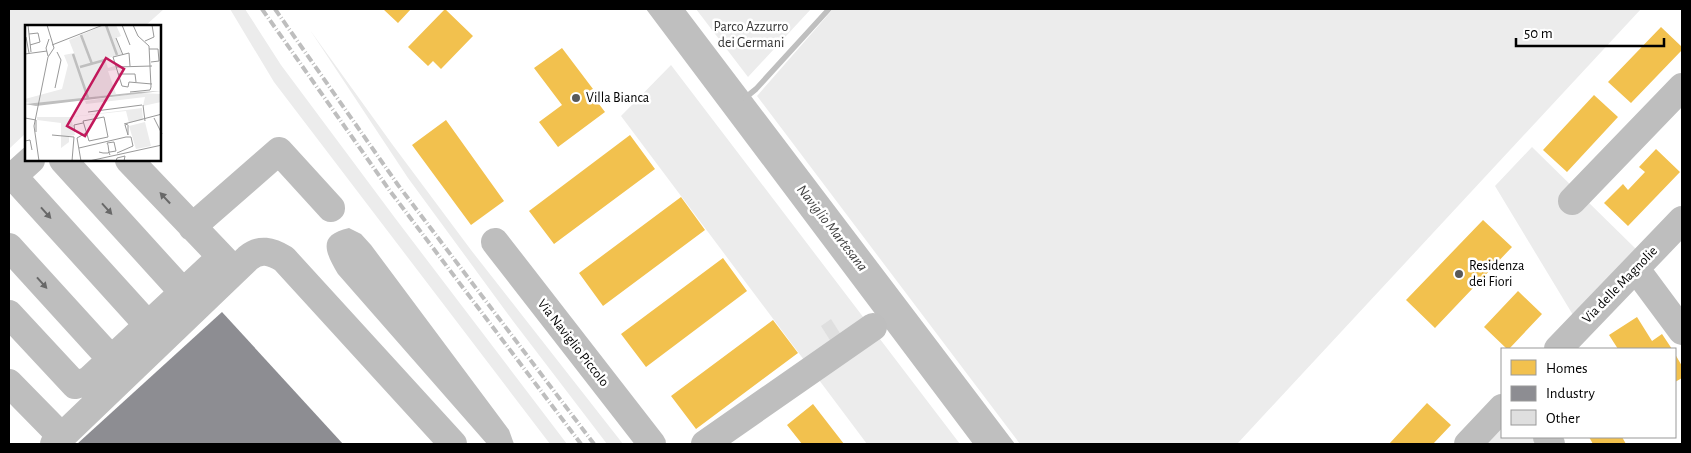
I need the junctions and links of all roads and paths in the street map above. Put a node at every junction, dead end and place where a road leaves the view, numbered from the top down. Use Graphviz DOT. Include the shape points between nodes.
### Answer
graph roads {
  1 [pos="1682,87"];
  2 [pos="64,161"];
  3 [pos="130,161"];
  4 [pos="18,172"];
  5 [pos="1572,201"];
  6 [pos="331,208"];
  7 [pos="1682,220"];
  8 [pos="192,227"];
  9 [pos="495,242"];
  10 [pos="9,247"];
  11 [pos="228,264"];
  12 [pos="1636,269"];
  13 [pos="183,292"];
  14 [pos="9,314"];
  15 [pos="148,324"];
  16 [pos="873,327"];
  17 [pos="1682,331"];
  18 [pos="1559,348"];
  19 [pos="111,359"];
  20 [pos="9,383"];
  21 [pos="1501,409"];
  22 [pos="58,440"];
  23 [pos="452,444"];
  24 [pos="652,444"];
  25 [pos="704,444"];
  26 [pos="1468,444"];
  1 -- 5 [label="street"];
  2 -- 13 [label="street, one-way"];
  8 -- 3 [label="street, one-way"];
  4 -- 15 [label="street, one-way"];
  6 -- 8 [label="street" via="280,151"];
  7 -- 12 [label="street, Via delle Magnolie"];
  8 -- 11 [label="street"];
  9 -- 24 [label="street, Via Naviglio Piccolo"];
  10 -- 19 [label="street, one-way"];
  11 -- 13 [label="street"];
  11 -- 22 [label="street"];
  11 -- 23 [label="street" via="258,252 271,252 284,259"];
  12 -- 17 [label="street"];
  12 -- 18 [label="street, Via delle Magnolie"];
  13 -- 15 [label="street"];
  14 -- 19 [label="street" via="75,385 88,380"];
  15 -- 19 [label="street"];
  16 -- 25 [label="street"];
  20 -- 22 [label="street"];
  21 -- 26 [label="street"];
}
